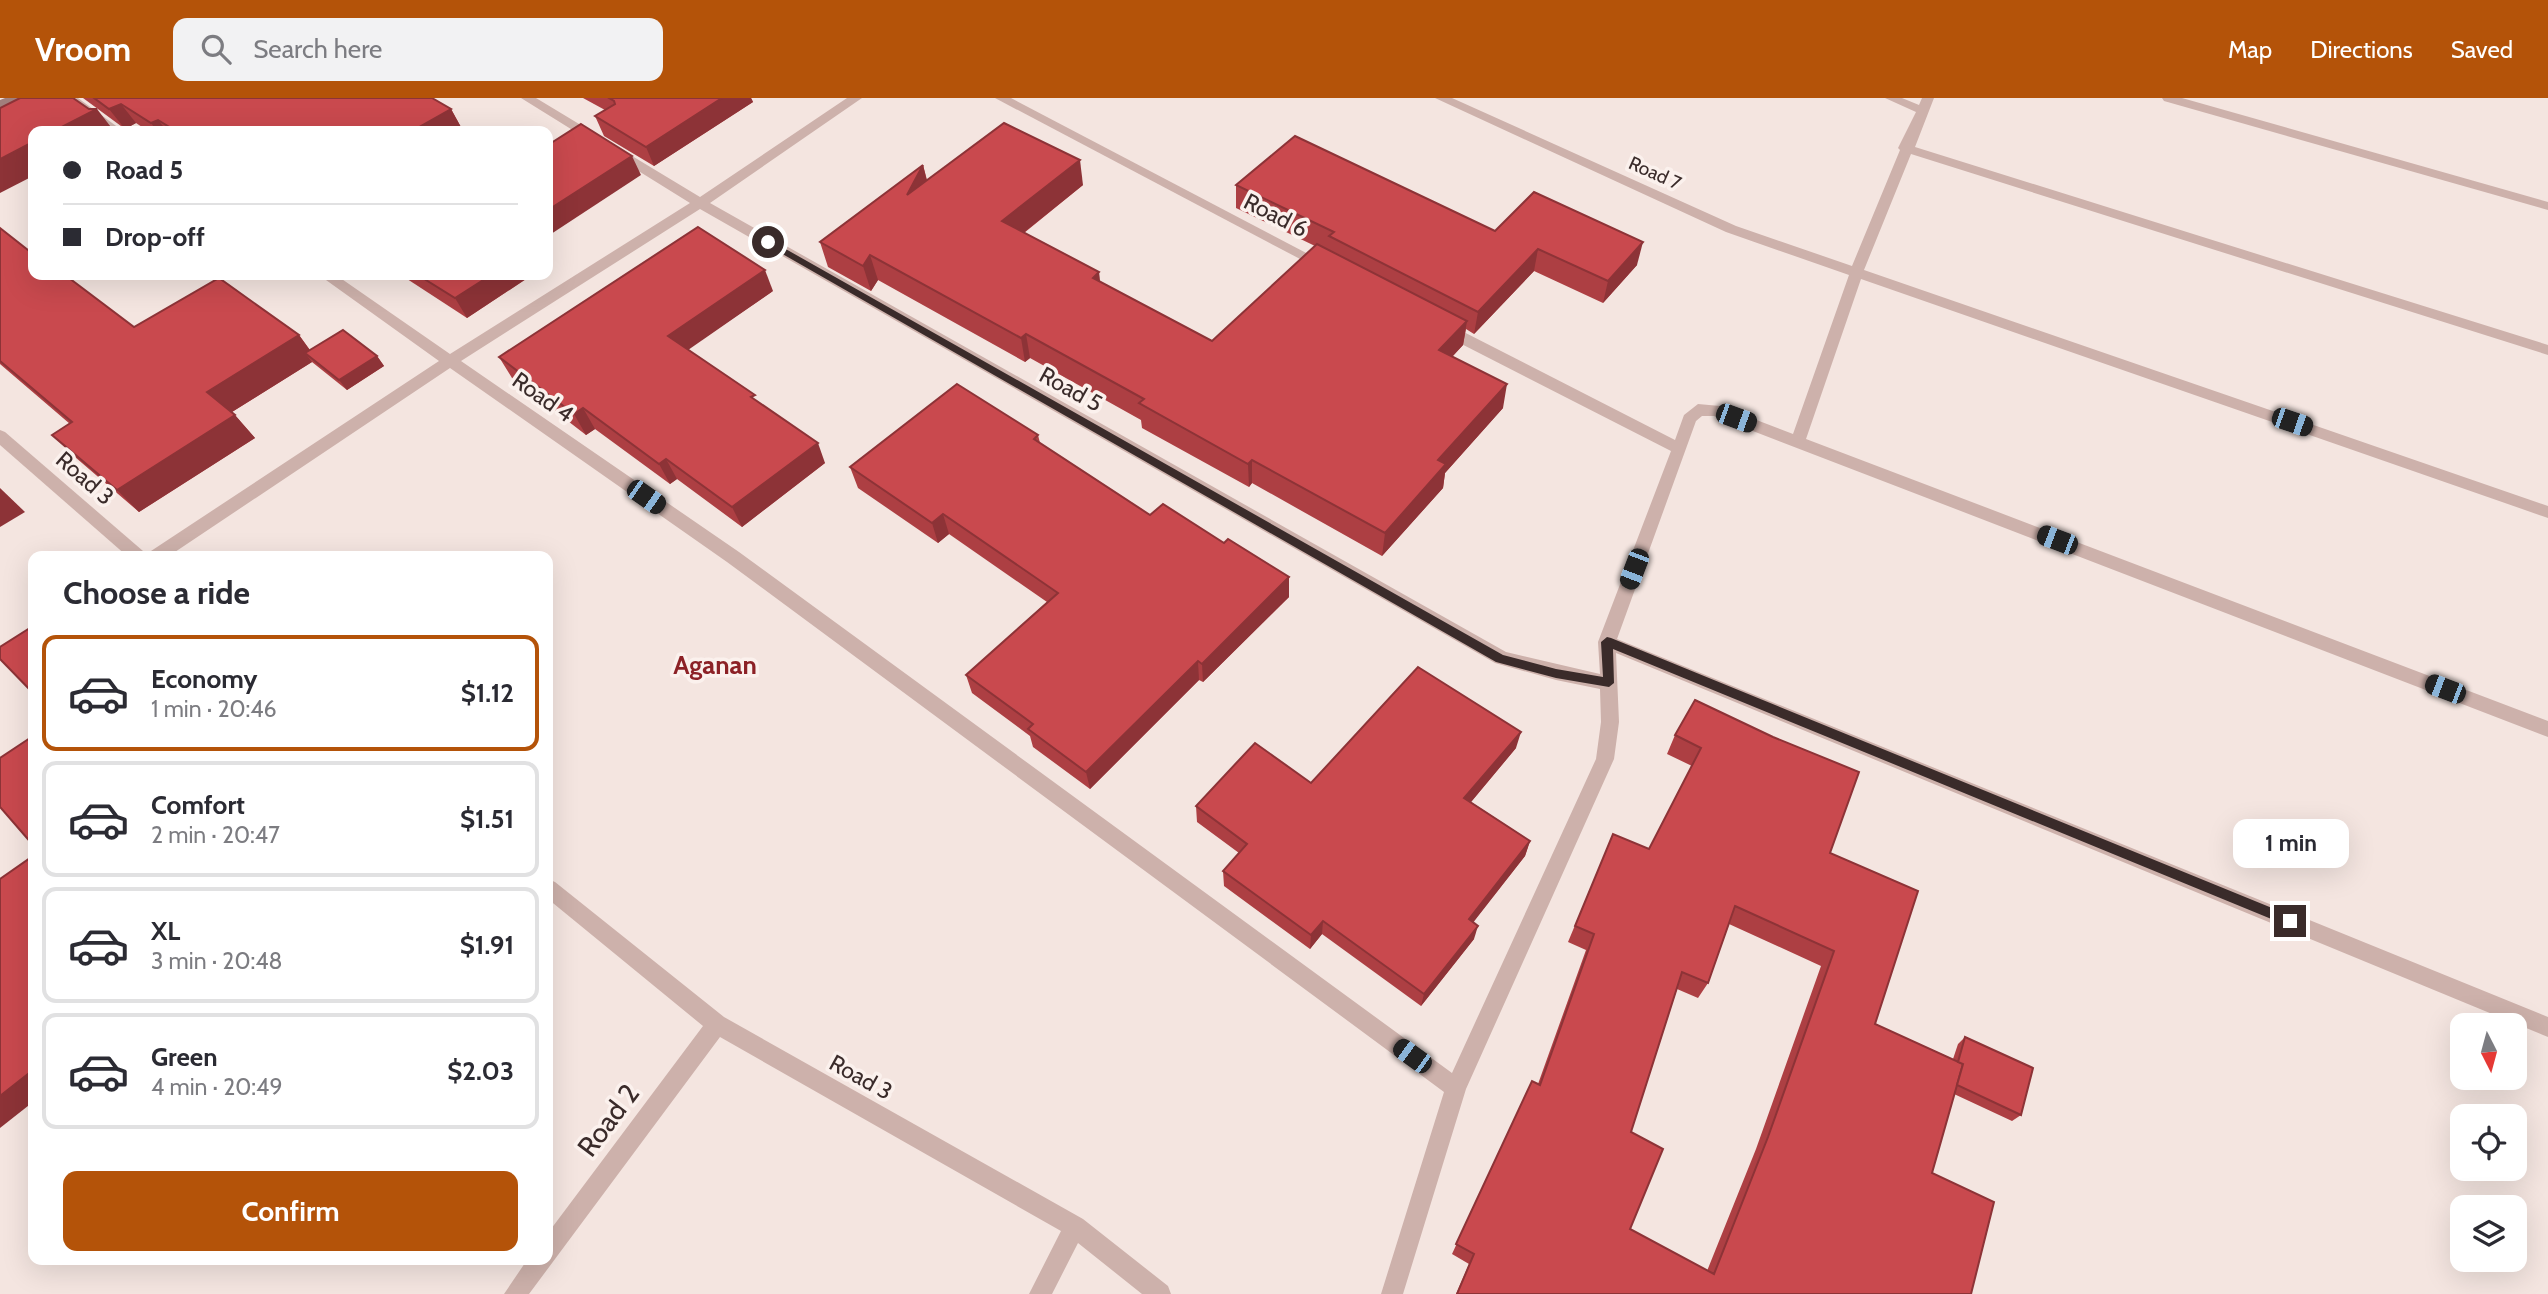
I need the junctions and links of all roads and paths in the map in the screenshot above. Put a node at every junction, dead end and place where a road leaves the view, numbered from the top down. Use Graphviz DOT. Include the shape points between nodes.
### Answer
graph roads {
  1 [pos="15,98"];
  2 [pos="69,98"];
  3 [pos="527,98"];
  4 [pos="856,98"];
  5 [pos="1001,98"];
  6 [pos="1441,98"];
  7 [pos="1891,98"];
  8 [pos="2168,98"];
  9 [pos="1924,104"];
  10 [pos="0,105"];
  11 [pos="110,126"];
  12 [pos="1905,148"];
  13 [pos="700,203"];
  14 [pos="2548,206"];
  15 [pos="1334,271"];
  16 [pos="1857,271"];
  17 [pos="333,280"];
  18 [pos="1433,323"];
  19 [pos="2548,350"];
  20 [pos="451,360"];
  21 [pos="0,436"];
  22 [pos="1798,441"];
  23 [pos="1680,449"];
  24 [pos="2548,512"];
  25 [pos="131,551"];
  26 [pos="164,551"];
  27 [pos="1607,642"];
  28 [pos="1609,683"];
  29 [pos="2548,729"];
  30 [pos="553,892"];
  31 [pos="717,1024"];
  32 [pos="2548,1027"];
  33 [pos="1457,1088"];
  34 [pos="1074,1227"];
  35 [pos="553,1244"];
  36 [pos="537,1265"];
  37 [pos="515,1294"];
  38 [pos="1040,1294"];
  39 [pos="1160,1294"];
  40 [pos="1392,1294"];
  1 -- 10 [label="main road"];
  2 -- 11 [label="street"];
  3 -- 13 [label="street, Road 5"];
  4 -- 13 [label="street"];
  5 -- 15 [label="street, Road 6"];
  6 -- 16 [label="street, Road 7" via="1731,229"];
  7 -- 9 [label="street"];
  8 -- 14 [label="street"];
  9 -- 12 [label="street"];
  12 -- 16 [label="street"];
  12 -- 19 [label="street"];
  13 -- 20 [label="street"];
  13 -- 28 [label="street, Road 5" via="1500,658"];
  16 -- 22 [label="street"];
  16 -- 24 [label="street, Road 7"];
  17 -- 20 [label="street, Road 4"];
  18 -- 23 [label="street"];
  20 -- 26 [label="street"];
  20 -- 33 [label="street, Road 4" via="733,558"];
  21 -- 25 [label="street, Road 3"];
  22 -- 23 [label="street" via="1715,410 1698,410 1689,419"];
  22 -- 29 [label="street"];
  23 -- 27 [label="street"];
  27 -- 28 [label="street"];
  27 -- 32 [label="street"];
  28 -- 33 [label="street" via="1605,759"];
  30 -- 31 [label="street, Road 3"];
  31 -- 34 [label="street, Road 3"];
  31 -- 35 [label="street, Road 2"];
  33 -- 40 [label="street"];
  34 -- 38 [label="street"];
  34 -- 39 [label="street, Road 3"];
  36 -- 37 [label="street"];
}
